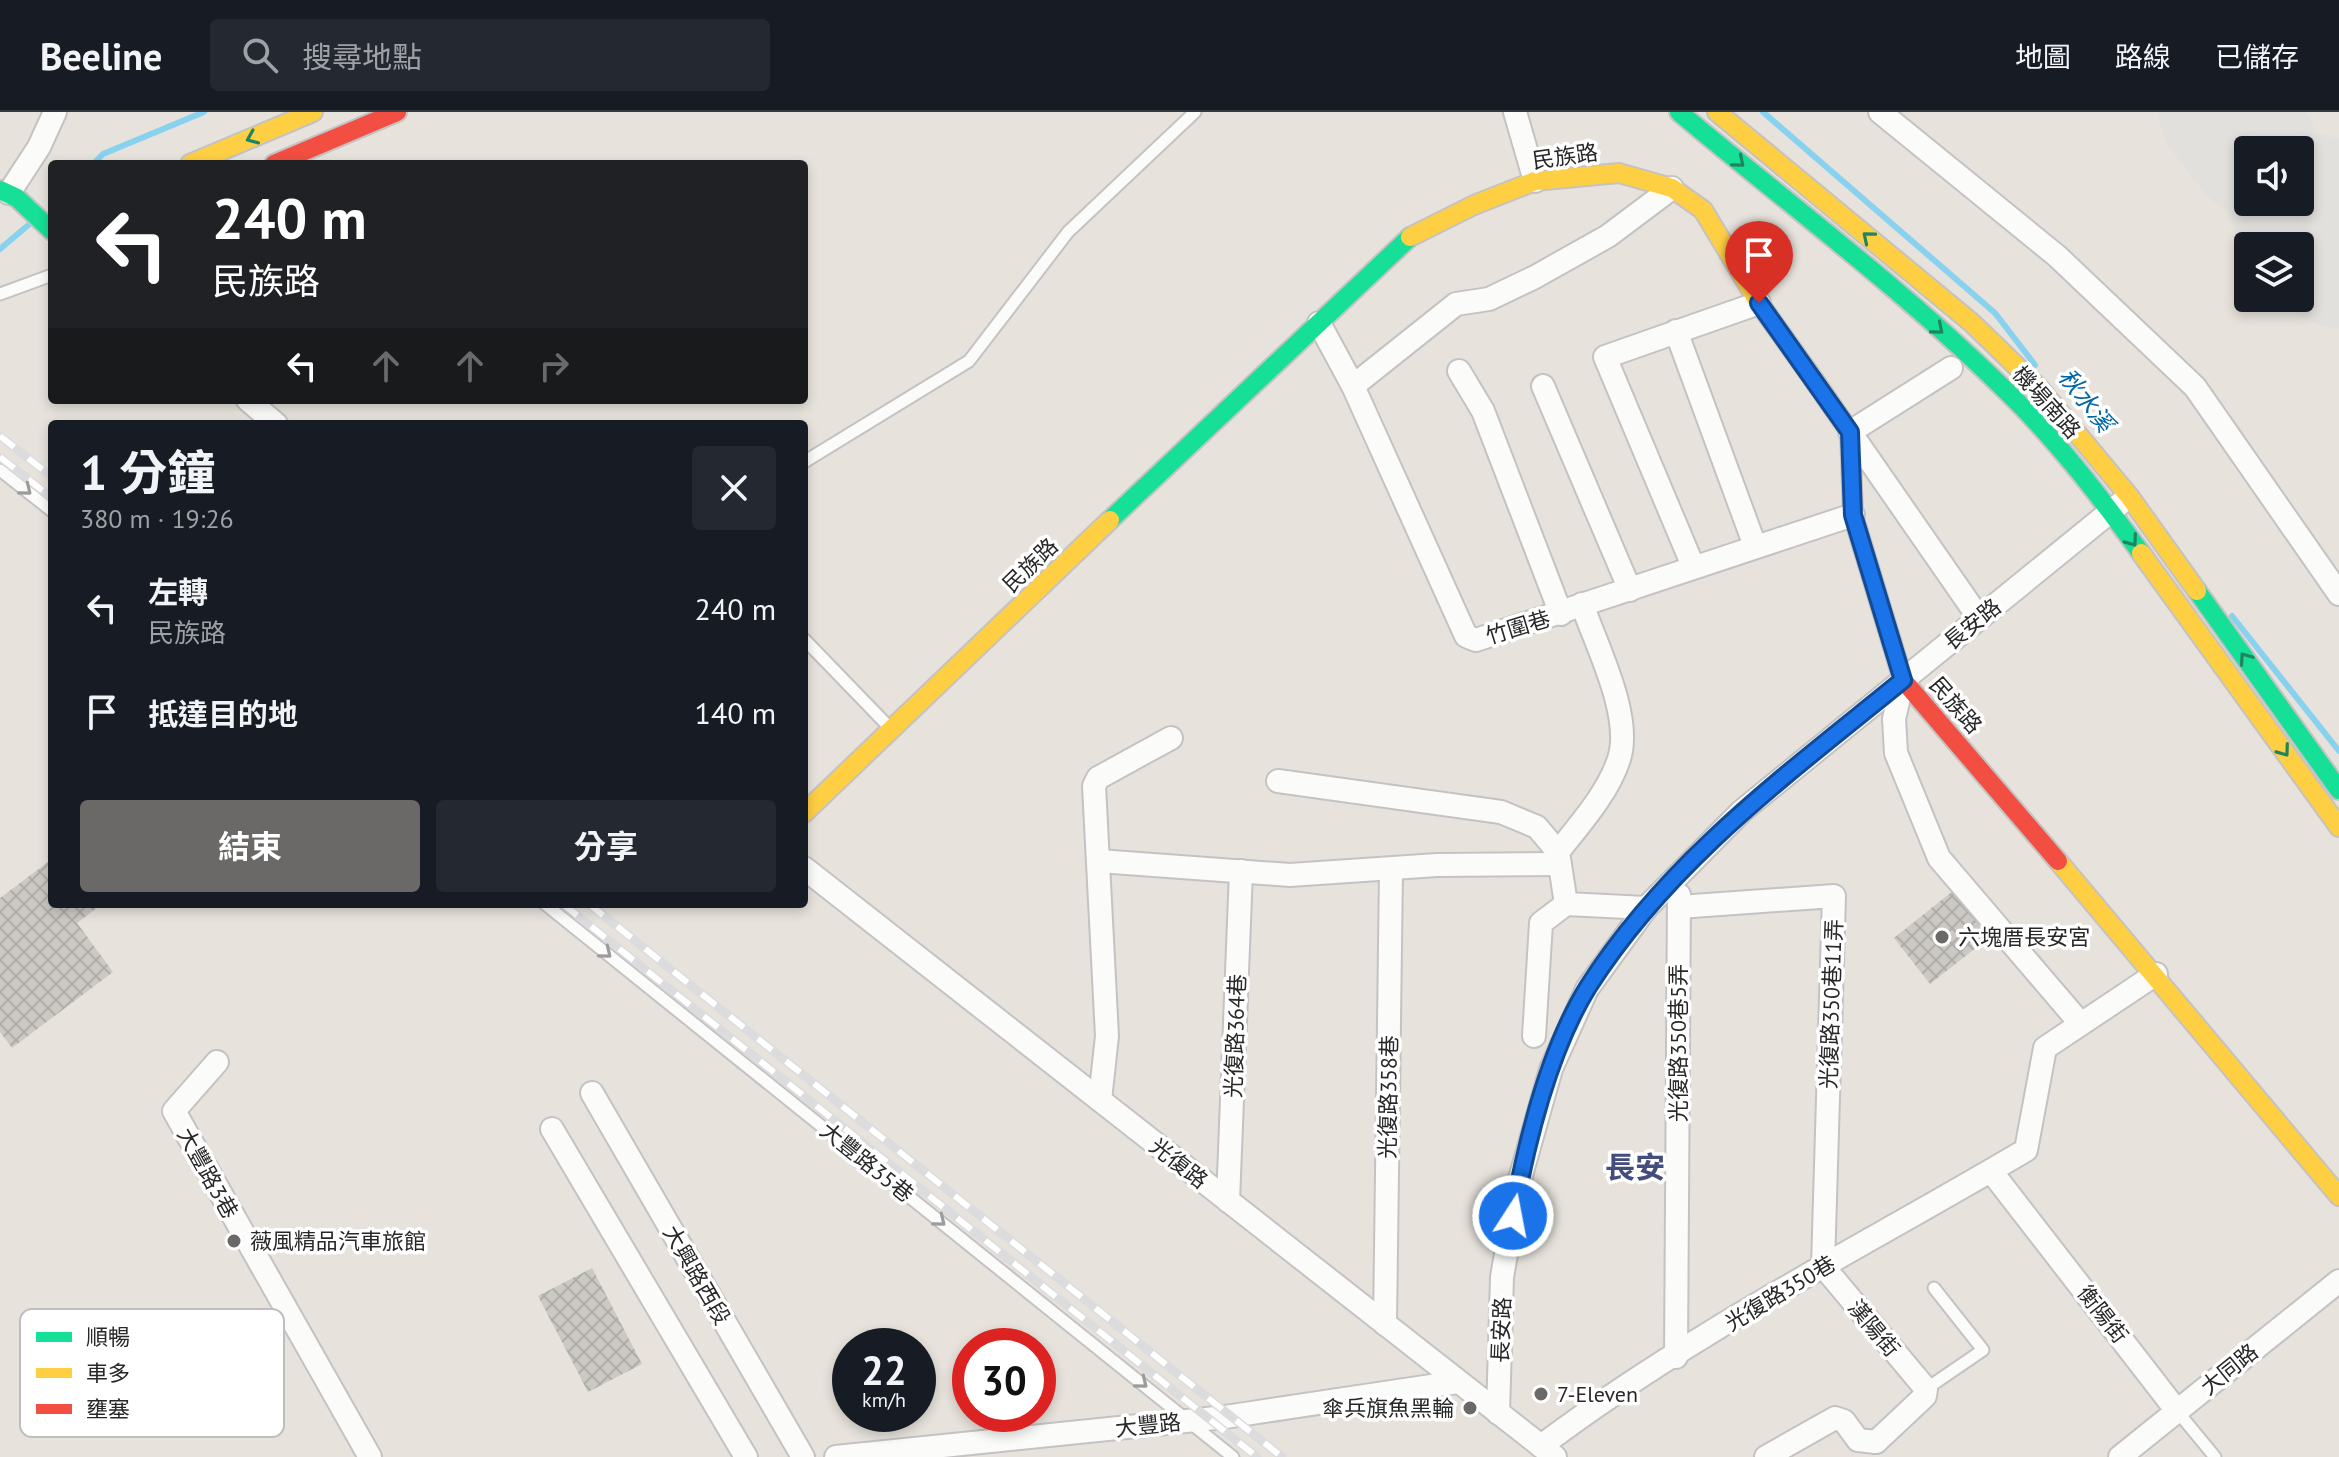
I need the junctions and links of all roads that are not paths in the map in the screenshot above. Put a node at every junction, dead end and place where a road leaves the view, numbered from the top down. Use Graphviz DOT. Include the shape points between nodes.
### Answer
graph roads {
  1 [pos="55,112"];
  2 [pos="313,112"];
  3 [pos="397,112"];
  4 [pos="1195,112"];
  5 [pos="1515,112"];
  6 [pos="1679,112"];
  7 [pos="1717,112"];
  8 [pos="1880,112"];
  9 [pos="199,160"];
  10 [pos="283,160"];
  11 [pos="1535,181"];
  12 [pos="1672,188"];
  13 [pos="8,194"];
  14 [pos="48,227"];
  15 [pos="48,276"];
  16 [pos="0,294"];
  17 [pos="1759,303"];
  18 [pos="1319,323"];
  19 [pos="1676,331"];
  20 [pos="1951,368"];
  21 [pos="1459,371"];
  22 [pos="1353,386"];
  23 [pos="1543,386"];
  24 [pos="253,404"];
  25 [pos="271,420"];
  26 [pos="1850,432"];
  27 [pos="808,460"];
  28 [pos="0,470"];
  29 [pos="2129,496"];
  30 [pos="48,508"];
  31 [pos="2110,511"];
  32 [pos="1853,515"];
  33 [pos="1755,546"];
  34 [pos="1693,566"];
  35 [pos="1630,590"];
  36 [pos="2339,594"];
  37 [pos="1582,604"];
  38 [pos="1561,614"];
  39 [pos="1979,618"];
  40 [pos="808,643"];
  41 [pos="1903,680"];
  42 [pos="892,729"];
  43 [pos="1171,738"];
  44 [pos="1278,781"];
  45 [pos="2339,790"];
  46 [pos="808,809"];
  47 [pos="2339,827"];
  48 [pos="1559,858"];
  49 [pos="1099,861"];
  50 [pos="808,871"];
  51 [pos="1241,871"];
  52 [pos="1391,871"];
  53 [pos="1677,874"];
  54 [pos="1566,904"];
  55 [pos="1679,907"];
  56 [pos="550,908"];
  57 [pos="1646,908"];
  58 [pos="2156,974"];
  59 [pos="2080,1023"];
  60 [pos="1534,1036"];
  61 [pos="217,1062"];
  62 [pos="592,1093"];
  63 [pos="1100,1100"];
  64 [pos="552,1129"];
  65 [pos="1991,1171"];
  66 [pos="2339,1196"];
  67 [pos="1228,1201"];
  68 [pos="1823,1266"];
  69 [pos="2339,1281"];
  70 [pos="1934,1288"];
  71 [pos="1385,1324"];
  72 [pos="1676,1357"];
  73 [pos="1458,1382"];
  74 [pos="1926,1389"];
  75 [pos="2177,1411"];
  76 [pos="1498,1413"];
  77 [pos="1189,1421"];
  78 [pos="1020,1448"];
  79 [pos="1879,1449"];
  80 [pos="1548,1452"];
  81 [pos="370,1457"];
  82 [pos="746,1457"];
  83 [pos="803,1457"];
  84 [pos="836,1457"];
  85 [pos="1233,1457"];
  86 [pos="1766,1457"];
  87 [pos="2120,1457"];
  88 [pos="2215,1457"];
  1 -- 13 [label="street"];
  2 -- 9 [label="street, one-way"];
  3 -- 10 [label="street"];
  4 -- 27 [label="lane" via="1068,232 969,361"];
  5 -- 11 [label="street"];
  6 -- 31 [label="street, 機場南路, one-way" via="2003,387"];
  29 -- 7 [label="street, 機場南路, one-way" via="2040,389 1972,323"];
  8 -- 36 [label="street" via="2057,256 2195,387"];
  11 -- 12 [label="street, 民族路" via="1619,173"];
  11 -- 18 [label="street, 民族路" via="1403,240"];
  12 -- 17 [label="street, 民族路" via="1703,210"];
  12 -- 22 [label="street" via="1608,236 1535,277 1489,299 1456,304"];
  13 -- 14 [label="street"];
  15 -- 16 [label="lane"];
  17 -- 19 [label="street"];
  17 -- 26 [label="street, 民族路"];
  18 -- 22 [label="street, 竹圍巷"];
  18 -- 42 [label="street, 民族路"];
  19 -- 33 [label="street"];
  19 -- 34 [label="street" via="1605,357"];
  20 -- 26 [label="street"];
  21 -- 38 [label="street" via="1483,411"];
  22 -- 38 [label="street, 竹圍巷" via="1466,636 1476,640"];
  23 -- 35 [label="street"];
  24 -- 25 [label="street"];
  26 -- 32 [label="street, 民族路"];
  26 -- 39 [label="street"];
  28 -- 30 [label="lane, one-way"];
  29 -- 31 [label="street, 長安路"];
  45 -- 29 [label="street, 機場南路, one-way"];
  31 -- 39 [label="street, 長安路"];
  31 -- 47 [label="street, 機場南路, one-way"];
  32 -- 33 [label="street, 竹圍巷"];
  32 -- 41 [label="street, 民族路"];
  33 -- 34 [label="street, 竹圍巷"];
  34 -- 35 [label="street, 竹圍巷"];
  35 -- 37 [label="street, 竹圍巷"];
  37 -- 38 [label="street, 竹圍巷"];
  37 -- 48 [label="street" via="1620,718 1621,744 1597,801"];
  39 -- 41 [label="street, 長安路"];
  40 -- 42 [label="lane"];
  41 -- 53 [label="street, 長安路" via="1742,811"];
  41 -- 58 [label="street, 民族路"];
  41 -- 59 [label="street" via="1894,719 1896,753 1939,858"];
  42 -- 46 [label="street, 民族路"];
  43 -- 49 [label="street" via="1098,778 1094,786"];
  44 -- 48 [label="street" via="1501,812 1537,827"];
  48 -- 52 [label="street"];
  48 -- 54 [label="street"];
  49 -- 51 [label="street"];
  49 -- 63 [label="street" via="1107,1036"];
  50 -- 63 [label="street, 光復路"];
  51 -- 52 [label="street"];
  51 -- 67 [label="street, 光復路364巷"];
  52 -- 71 [label="street, 光復路358巷"];
  53 -- 55 [label="street, 光復路350巷5弄"];
  53 -- 57 [label="street, 長安路"];
  54 -- 57 [label="street"];
  54 -- 60 [label="street" via="1541,923"];
  55 -- 68 [label="street, 光復路350巷11弄" via="1834,896"];
  55 -- 72 [label="street, 光復路350巷5弄"];
  56 -- 77 [label="lane, 大豐路35巷, one-way"];
  57 -- 76 [label="street, 長安路" via="1587,989 1551,1069 1518,1186 1502,1277"];
  58 -- 59 [label="street"];
  58 -- 66 [label="street, 民族路"];
  59 -- 65 [label="street, 光復路350巷" via="2045,1048 2026,1150"];
  61 -- 81 [label="street, 大豐路3巷" via="174,1111"];
  62 -- 83 [label="street, 大興路西段"];
  63 -- 67 [label="street, 光復路"];
  64 -- 82 [label="street"];
  65 -- 68 [label="street, 光復路350巷"];
  65 -- 75 [label="street, 衡陽街"];
  67 -- 71 [label="street, 光復路"];
  68 -- 72 [label="street, 光復路350巷"];
  68 -- 74 [label="street, 漢陽街"];
  69 -- 75 [label="street, 大同路"];
  70 -- 74 [label="lane" via="1983,1350"];
  71 -- 73 [label="street, 光復路"];
  72 -- 80 [label="street, 光復路350巷" via="1599,1402"];
  73 -- 76 [label="street, 光復路"];
  73 -- 77 [label="street, 大豐路"];
  74 -- 79 [label="street"];
  75 -- 87 [label="street, 大同路"];
  75 -- 88 [label="lane, 衡陽街"];
  76 -- 80 [label="street, 光復路"];
  77 -- 78 [label="street, 大豐路"];
  77 -- 85 [label="lane, 大豐路35巷"];
  78 -- 84 [label="street, 大豐路"];
  79 -- 86 [label="street" via="1858,1440 1844,1421 1835,1418"];
}
